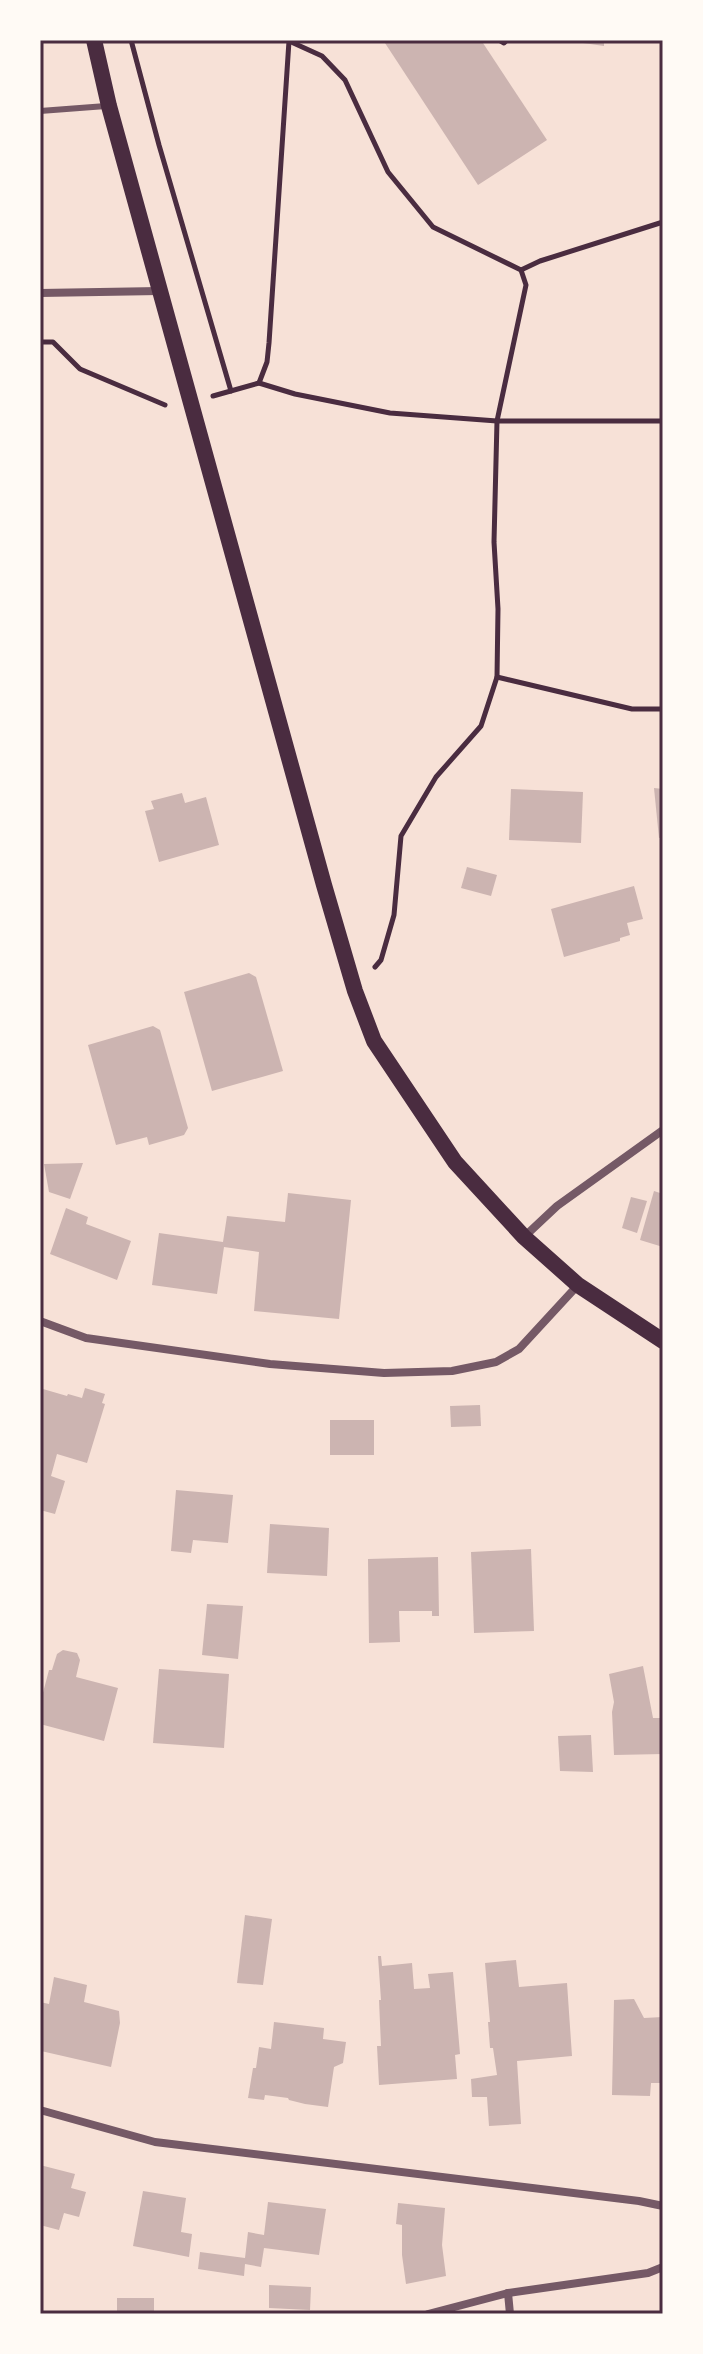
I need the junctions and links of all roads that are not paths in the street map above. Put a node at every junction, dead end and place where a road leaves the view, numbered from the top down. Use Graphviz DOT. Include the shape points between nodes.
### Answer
graph roads {
  1 [pos="94,40"];
  2 [pos="109,106"];
  3 [pos="40,111"];
  4 [pos="160,291"];
  5 [pos="40,293"];
  6 [pos="663,1130"];
  7 [pos="524,1237"];
  8 [pos="578,1285"];
  9 [pos="40,1321"];
  10 [pos="663,1341"];
  11 [pos="40,2110"];
  12 [pos="663,2206"];
  13 [pos="663,2267"];
  14 [pos="508,2293"];
  15 [pos="428,2314"];
  16 [pos="510,2314"];
  1 -- 2 [label="main road"];
  2 -- 3 [label="lane"];
  2 -- 4 [label="main road"];
  4 -- 5 [label="street"];
  4 -- 7 [label="main road" via="324,885 374,1041 455,1162"];
  6 -- 7 [label="street" via="557,1206"];
  7 -- 8 [label="main road"];
  8 -- 9 [label="street" via="519,1349 496,1362 452,1371 384,1373 270,1364 86,1338"];
  8 -- 10 [label="main road"];
  11 -- 12 [label="street" via="155,2142"];
  13 -- 14 [label="street"];
  14 -- 15 [label="street"];
  14 -- 16 [label="street"];
}
